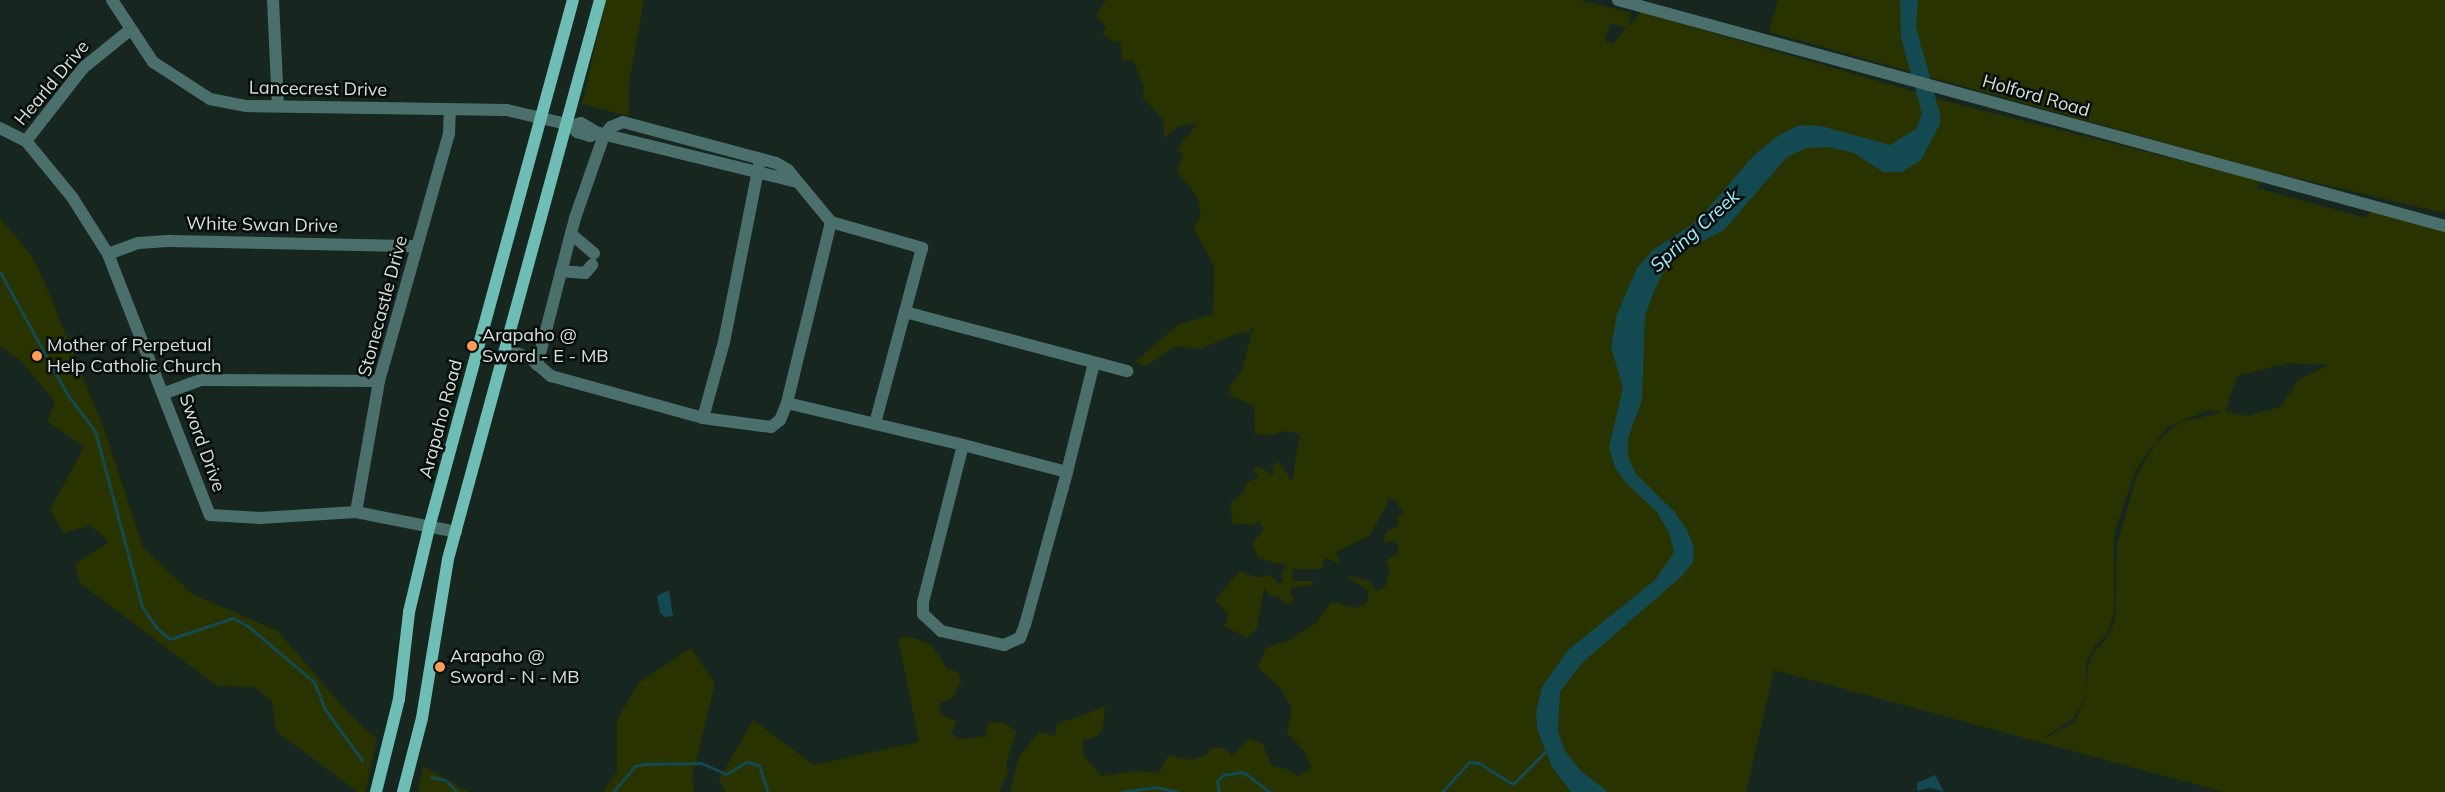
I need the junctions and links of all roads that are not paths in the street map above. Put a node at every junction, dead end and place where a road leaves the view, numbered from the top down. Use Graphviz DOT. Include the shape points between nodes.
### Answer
graph roads {
  1 [pos="112,0"];
  2 [pos="273,0"];
  3 [pos="573,0"];
  4 [pos="600,0"];
  5 [pos="1618,0"];
  6 [pos="130,30"];
  7 [pos="278,106"];
  8 [pos="450,111"];
  9 [pos="540,117"];
  10 [pos="566,124"];
  11 [pos="0,128"];
  12 [pos="26,141"];
  13 [pos="758,166"];
  14 [pos="831,222"];
  15 [pos="2445,226"];
  16 [pos="571,234"];
  17 [pos="417,246"];
  18 [pos="108,254"];
  19 [pos="561,271"];
  20 [pos="905,312"];
  21 [pos="506,349"];
  22 [pos="1094,363"];
  23 [pos="537,365"];
  24 [pos="1127,372"];
  25 [pos="379,381"];
  26 [pos="165,393"];
  27 [pos="787,403"];
  28 [pos="703,418"];
  29 [pos="875,424"];
  30 [pos="963,445"];
  31 [pos="1067,472"];
  32 [pos="356,512"];
  33 [pos="430,524"];
  34 [pos="456,532"];
  35 [pos="376,792"];
  36 [pos="403,792"];
  1 -- 6 [label="street, Lancecrest Drive"];
  2 -- 7 [label="street"];
  3 -- 9 [label="main road, Arapaho Road"];
  4 -- 10 [label="main road"];
  5 -- 15 [label="street, Holford Road"];
  6 -- 7 [label="street, Lancecrest Drive" via="154,62 210,99"];
  6 -- 12 [label="street, Hearld Drive" via="83,68"];
  7 -- 8 [label="street, Lancecrest Drive"];
  8 -- 9 [label="street, Lancecrest Drive" via="507,110"];
  8 -- 17 [label="street, Stonecastle Drive" via="449,134"];
  9 -- 10 [label="street, Lancecrest Drive"];
  9 -- 33 [label="main road, Arapaho Road"];
  10 -- 21 [label="main road"];
  11 -- 12 [label="street, Sword Drive"];
  12 -- 18 [label="street, Sword Drive" via="72,197"];
  13 -- 14 [label="street" via="797,182"];
  13 -- 16 [label="street" via="601,134"];
  13 -- 28 [label="street" via="724,342"];
  14 -- 20 [label="street" via="922,248"];
  14 -- 27 [label="street"];
  16 -- 19 [label="street"];
  16 -- 19 [label="street" via="593,259 585,273"];
  17 -- 18 [label="street, White Swan Drive" via="170,241 139,243"];
  17 -- 25 [label="street, Stonecastle Drive"];
  18 -- 26 [label="street, Sword Drive"];
  19 -- 23 [label="street"];
  20 -- 22 [label="street"];
  20 -- 29 [label="street"];
  21 -- 23 [label="street" via="530,358"];
  21 -- 34 [label="main road"];
  22 -- 24 [label="street"];
  22 -- 31 [label="street"];
  23 -- 28 [label="street" via="551,376"];
  25 -- 26 [label="street" via="201,380"];
  25 -- 32 [label="street, Stonecastle Drive"];
  26 -- 32 [label="street, Sword Drive" via="210,515 260,518"];
  27 -- 28 [label="street" via="780,420 771,427"];
  27 -- 29 [label="street"];
  29 -- 30 [label="street"];
  30 -- 31 [label="street"];
  30 -- 31 [label="street" via="923,602 924,614 940,631 1004,645 1020,638"];
  32 -- 33 [label="street, Sword Drive"];
  33 -- 34 [label="street, Sword Drive"];
  33 -- 35 [label="main road, Arapaho Road" via="409,612 399,699"];
  34 -- 36 [label="main road" via="437,615 422,718"];
}
